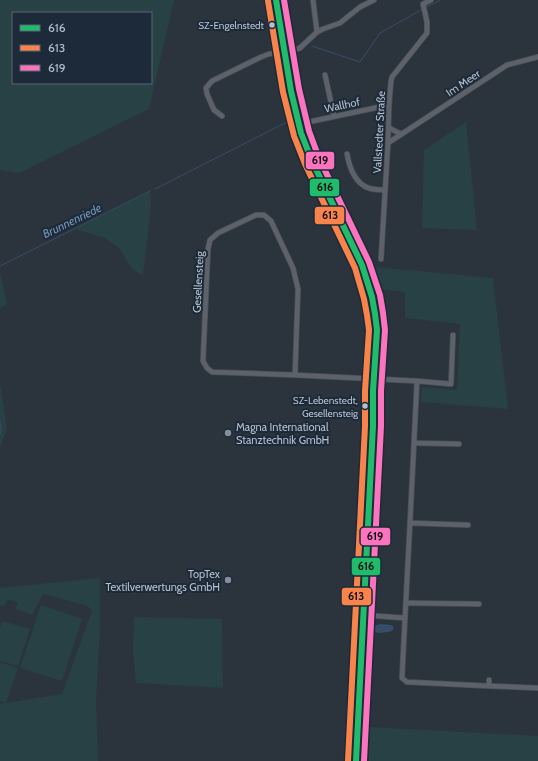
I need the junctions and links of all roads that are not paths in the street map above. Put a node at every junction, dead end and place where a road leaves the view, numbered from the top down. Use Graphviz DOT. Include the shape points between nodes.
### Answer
graph roads {
  1 [pos="276,0"];
  2 [pos="313,0"];
  3 [pos="374,0"];
  4 [pos="431,0"];
  5 [pos="422,2"];
  6 [pos="317,32"];
  7 [pos="294,50"];
  8 [pos="284,52"];
  9 [pos="538,57"];
  10 [pos="325,75"];
  11 [pos="389,105"];
  12 [pos="222,116"];
  13 [pos="334,116"];
  14 [pos="299,124"];
  15 [pos="389,128"];
  16 [pos="401,134"];
  17 [pos="388,143"];
  18 [pos="347,154"];
  19 [pos="385,190"];
  20 [pos="381,259"];
  21 [pos="453,335"];
  22 [pos="295,375"];
  23 [pos="374,379"];
  24 [pos="417,381"];
  25 [pos="414,443"];
  26 [pos="459,444"];
  27 [pos="410,523"];
  28 [pos="468,525"];
  29 [pos="406,603"];
  30 [pos="479,604"];
  31 [pos="363,615"];
  32 [pos="405,618"];
  33 [pos="538,688"];
  34 [pos="356,761"];
  1 -- 8 [label="main road"];
  2 -- 6 [label="street"];
  3 -- 6 [label="street" via="360,7 340,23"];
  4 -- 5 [label="street, Vallstedter Straße"];
  5 -- 11 [label="street, Vallstedter Straße" via="427,22 426,33 392,77"];
  6 -- 7 [label="street" via="300,48"];
  8 -- 12 [label="street" via="261,57 212,82 206,88 214,110"];
  8 -- 14 [label="main road"];
  9 -- 16 [label="street, Im Meer" via="507,65"];
  10 -- 13 [label="street"];
  11 -- 13 [label="street, Wallhof"];
  11 -- 15 [label="street, Vallstedter Straße"];
  13 -- 14 [label="street, Wallhof"];
  14 -- 23 [label="main road" via="312,161 367,277 377,330"];
  15 -- 16 [label="street"];
  15 -- 17 [label="street, Vallstedter Straße"];
  16 -- 17 [label="street, Im Meer"];
  17 -- 19 [label="street, Vallstedter Straße"];
  18 -- 19 [label="street" via="357,179 366,187"];
  19 -- 20 [label="street, Vallstedter Straße"];
  21 -- 24 [label="street, Gesellensteig" via="451,384"];
  22 -- 22 [label="street, Gesellensteig" via="212,372 203,361 210,240 218,233 256,215 264,215 271,221 293,268 298,289"];
  22 -- 23 [label="street, Gesellensteig"];
  23 -- 24 [label="street, Gesellensteig"];
  23 -- 31 [label="main road"];
  24 -- 25 [label="street"];
  25 -- 26 [label="street"];
  25 -- 27 [label="street"];
  27 -- 28 [label="street"];
  27 -- 29 [label="street"];
  29 -- 30 [label="street"];
  29 -- 32 [label="street"];
  31 -- 32 [label="street"];
  31 -- 34 [label="main road"];
  32 -- 33 [label="street" via="402,678 407,682 489,683"];
}
